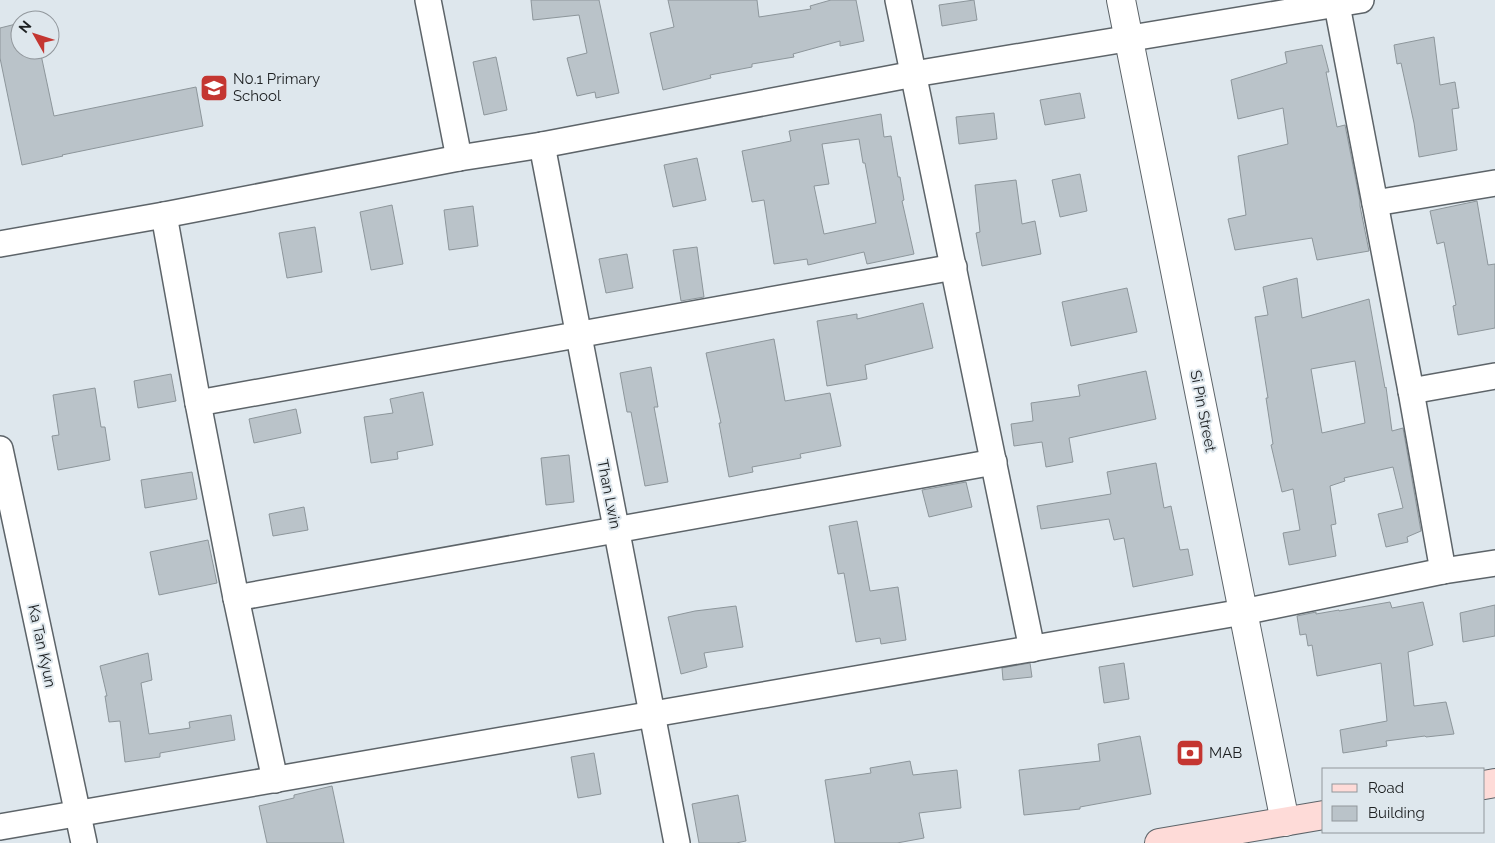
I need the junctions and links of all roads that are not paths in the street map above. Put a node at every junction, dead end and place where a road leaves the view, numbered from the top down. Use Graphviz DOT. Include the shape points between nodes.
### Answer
graph roads {
  1 [pos="428,0"];
  2 [pos="898,0"];
  3 [pos="1121,0"];
  4 [pos="1361,0"];
  5 [pos="1337,2"];
  6 [pos="1128,38"];
  7 [pos="914,74"];
  8 [pos="542,145"];
  9 [pos="459,158"];
  10 [pos="1495,183"];
  11 [pos="1375,203"];
  12 [pos="164,214"];
  13 [pos="0,244"];
  14 [pos="954,267"];
  15 [pos="578,334"];
  16 [pos="1495,376"];
  17 [pos="1411,391"];
  18 [pos="198,403"];
  19 [pos="0,449"];
  20 [pos="994,462"];
  21 [pos="616,530"];
  22 [pos="1495,563"];
  23 [pos="1443,571"];
  24 [pos="236,598"];
  25 [pos="1243,612"];
  26 [pos="1032,649"];
  27 [pos="652,715"];
  28 [pos="275,780"];
  29 [pos="79,814"];
  30 [pos="1322,815"];
  31 [pos="1285,822"];
  32 [pos="0,827"];
  33 [pos="84,843"];
  34 [pos="677,843"];
  35 [pos="1159,843"];
  1 -- 9 [label="street"];
  2 -- 7 [label="street"];
  3 -- 6 [label="street, Si Pin Street"];
  4 -- 5 [label="street"];
  5 -- 6 [label="street"];
  5 -- 11 [label="street"];
  6 -- 7 [label="street"];
  6 -- 25 [label="street, Si Pin Street"];
  7 -- 8 [label="street"];
  7 -- 14 [label="street"];
  8 -- 9 [label="street"];
  8 -- 15 [label="street, Than Lwin"];
  9 -- 12 [label="street"];
  10 -- 11 [label="street"];
  11 -- 17 [label="street"];
  12 -- 13 [label="street"];
  12 -- 18 [label="street"];
  14 -- 15 [label="street"];
  14 -- 20 [label="street"];
  15 -- 18 [label="street"];
  15 -- 21 [label="street, Than Lwin"];
  16 -- 17 [label="street"];
  17 -- 23 [label="street"];
  18 -- 24 [label="street"];
  19 -- 29 [label="street, Ka Tan Kyun"];
  20 -- 21 [label="street"];
  20 -- 26 [label="street"];
  21 -- 24 [label="street"];
  21 -- 27 [label="street, Than Lwin"];
  22 -- 23 [label="street"];
  23 -- 25 [label="street"];
  24 -- 28 [label="street"];
  25 -- 26 [label="street"];
  25 -- 31 [label="street, Si Pin Street"];
  26 -- 27 [label="street"];
  27 -- 28 [label="street"];
  27 -- 34 [label="street, Than Lwin"];
  28 -- 29 [label="street"];
  29 -- 32 [label="street"];
  29 -- 33 [label="street, Ka Tan Kyun"];
  30 -- 31 [label="main road"];
  31 -- 35 [label="main road"];
}
